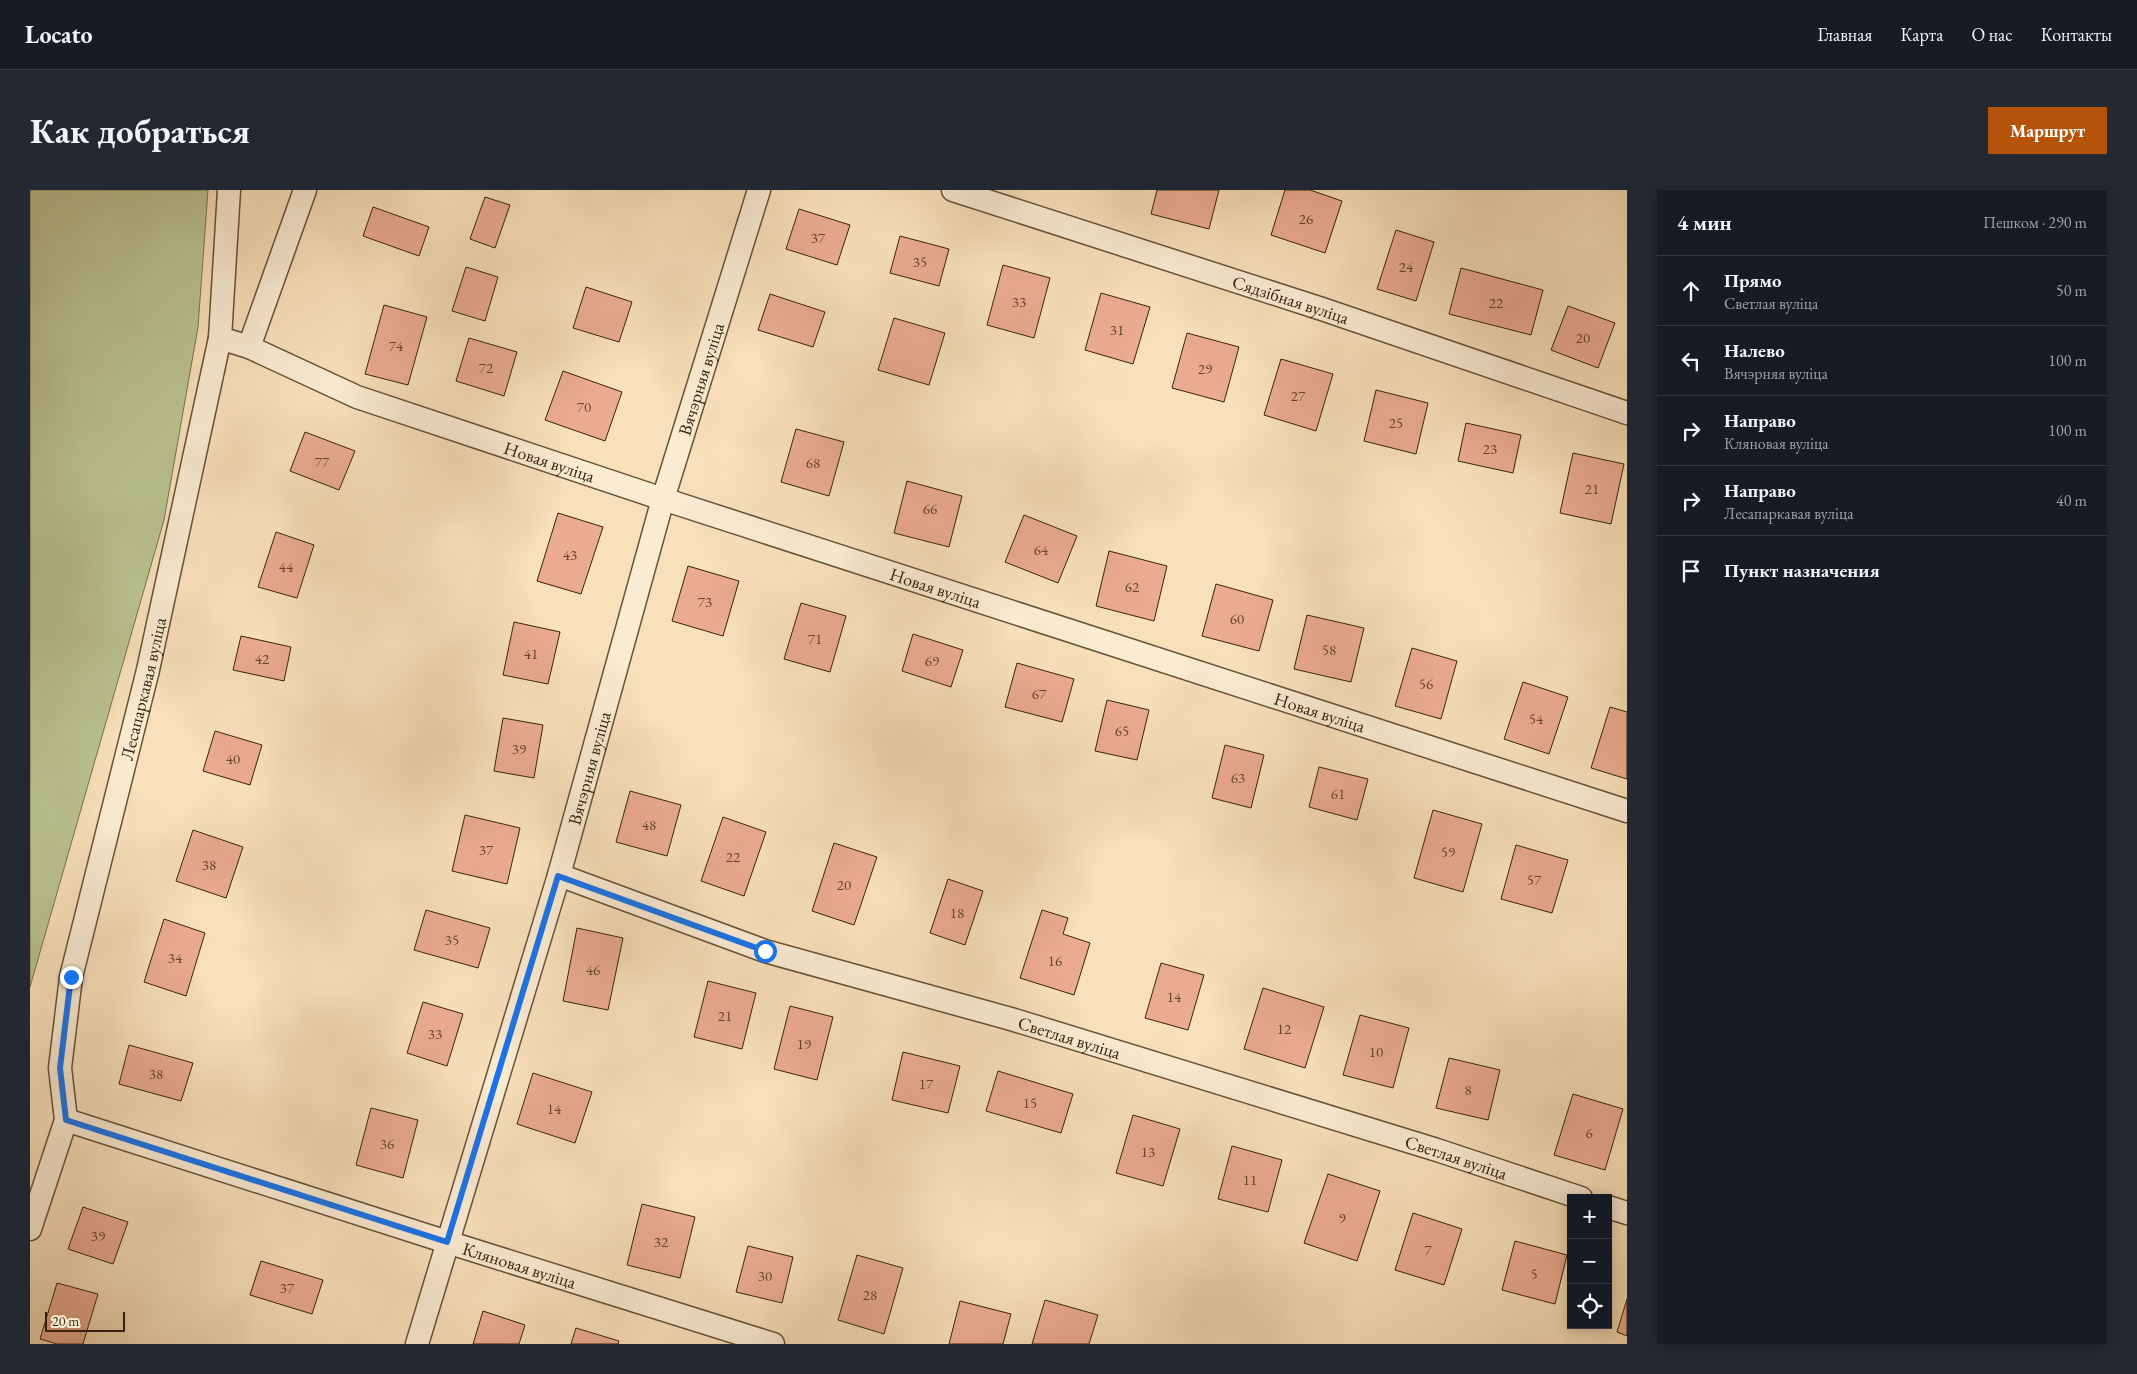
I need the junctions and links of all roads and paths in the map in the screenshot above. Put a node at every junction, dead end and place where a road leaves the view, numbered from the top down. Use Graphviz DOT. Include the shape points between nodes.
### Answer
graph roads {
  1 [pos="229,190"];
  2 [pos="305,190"];
  3 [pos="759,190"];
  4 [pos="953,190"];
  5 [pos="220,338"];
  6 [pos="249,347"];
  7 [pos="1627,413"];
  8 [pos="664,499"];
  9 [pos="1627,811"];
  10 [pos="558,876"];
  11 [pos="66,1120"];
  12 [pos="1569,1194"];
  13 [pos="1612,1208"];
  14 [pos="1627,1213"];
  15 [pos="30,1229"];
  16 [pos="447,1242"];
  17 [pos="417,1344"];
  18 [pos="773,1344"];
  1 -- 5 [label="street, Лесапаркавая вуліца"];
  2 -- 6 [label="street"];
  3 -- 8 [label="street, Вячэрняя вуліца"];
  4 -- 7 [label="street, Сядзібная вуліца" via="1322,309"];
  5 -- 6 [label="street"];
  5 -- 11 [label="street, Лесапаркавая вуліца" via="148,670 71,977 60,1068"];
  6 -- 8 [label="street, Новая вуліца" via="357,397"];
  8 -- 9 [label="street, Новая вуліца"];
  8 -- 10 [label="street, Вячэрняя вуліца"];
  10 -- 12 [label="street, Светлая вуліца" via="765,951 1011,1019 1428,1147"];
  10 -- 16 [label="street, Вячэрняя вуліца"];
  11 -- 15 [label="street, Лесапаркавая вуліца"];
  11 -- 16 [label="street, Кляновая вуліца"];
  13 -- 14 [label="street"];
  16 -- 17 [label="street, Вячэрняя вуліца"];
  16 -- 18 [label="street, Кляновая вуліца"];
}
